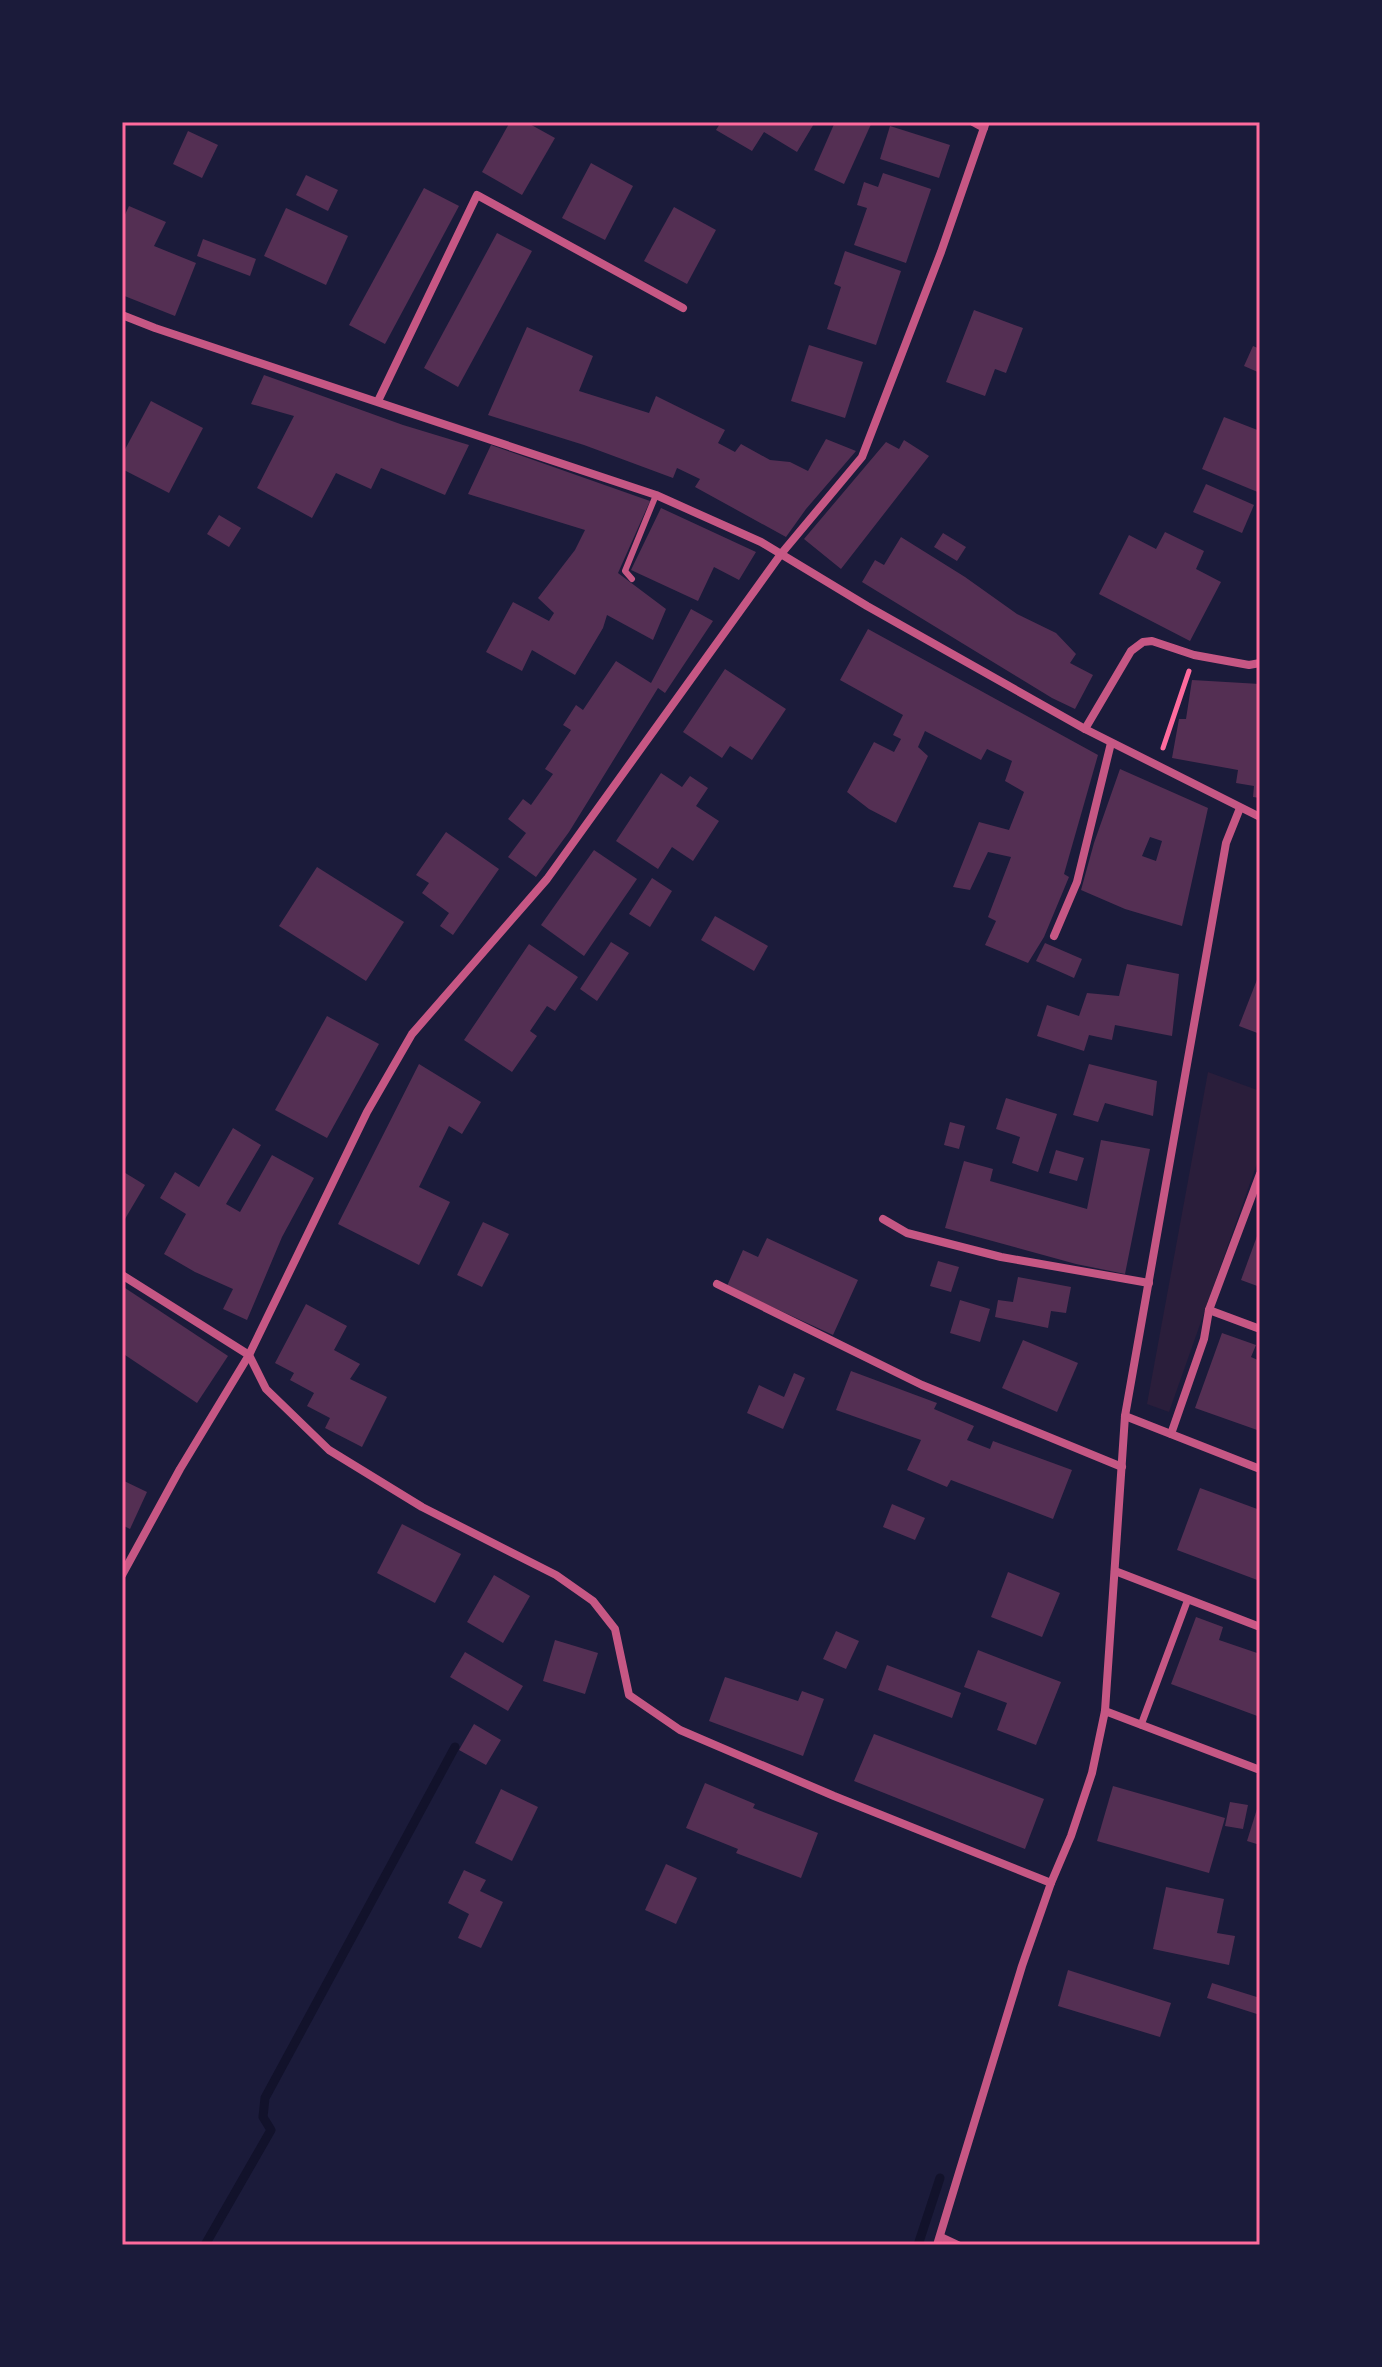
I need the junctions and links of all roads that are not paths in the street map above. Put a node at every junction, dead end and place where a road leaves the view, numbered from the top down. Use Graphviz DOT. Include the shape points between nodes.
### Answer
graph roads {
  1 [pos="973,122"];
  2 [pos="985,125"];
  3 [pos="683,308"];
  4 [pos="122,315"];
  5 [pos="378,401"];
  6 [pos="656,495"];
  7 [pos="781,554"];
  8 [pos="632,579"];
  9 [pos="1260,663"];
  10 [pos="1085,729"];
  11 [pos="1111,743"];
  12 [pos="1240,808"];
  13 [pos="1260,817"];
  14 [pos="1054,936"];
  15 [pos="1260,1174"];
  16 [pos="883,1219"];
  17 [pos="122,1275"];
  18 [pos="1149,1283"];
  19 [pos="717,1284"];
  20 [pos="1209,1310"];
  21 [pos="1260,1329"];
  22 [pos="249,1355"];
  23 [pos="1125,1416"];
  24 [pos="1171,1434"];
  25 [pos="1122,1467"];
  26 [pos="1260,1469"];
  27 [pos="1115,1571"];
  28 [pos="122,1575"];
  29 [pos="1188,1599"];
  30 [pos="1260,1627"];
  31 [pos="1105,1711"];
  32 [pos="1141,1725"];
  33 [pos="1260,1770"];
  34 [pos="1051,1883"];
  35 [pos="939,2241"];
  36 [pos="958,2245"];
  1 -- 2 [label="street"];
  2 -- 7 [label="street" via="862,457"];
  3 -- 5 [label="street" via="477,195"];
  4 -- 5 [label="street"];
  5 -- 6 [label="street"];
  6 -- 7 [label="street"];
  6 -- 8 [label="lane" via="625,571"];
  7 -- 10 [label="street"];
  7 -- 22 [label="street" via="547,879 412,1034 367,1112"];
  9 -- 10 [label="street" via="1143,642 1131,651"];
  10 -- 11 [label="street"];
  11 -- 12 [label="street"];
  11 -- 14 [label="street" via="1077,882"];
  12 -- 13 [label="street"];
  12 -- 18 [label="street" via="1226,843"];
  15 -- 20 [label="street"];
  16 -- 18 [label="street" via="907,1233 1001,1257"];
  17 -- 22 [label="street"];
  18 -- 23 [label="street"];
  19 -- 25 [label="street" via="922,1385"];
  20 -- 21 [label="street"];
  20 -- 24 [label="street"];
  22 -- 28 [label="street"];
  22 -- 34 [label="street" via="266,1389 329,1450 422,1507 556,1575 593,1601 615,1629 629,1695 680,1730"];
  23 -- 24 [label="street"];
  23 -- 25 [label="street"];
  24 -- 26 [label="street"];
  25 -- 27 [label="street"];
  27 -- 29 [label="street"];
  27 -- 31 [label="street"];
  29 -- 30 [label="street"];
  29 -- 32 [label="street"];
  31 -- 32 [label="street"];
  31 -- 34 [label="street" via="1088,1785"];
  32 -- 33 [label="street"];
  34 -- 35 [label="street"];
  35 -- 36 [label="street"];
}
